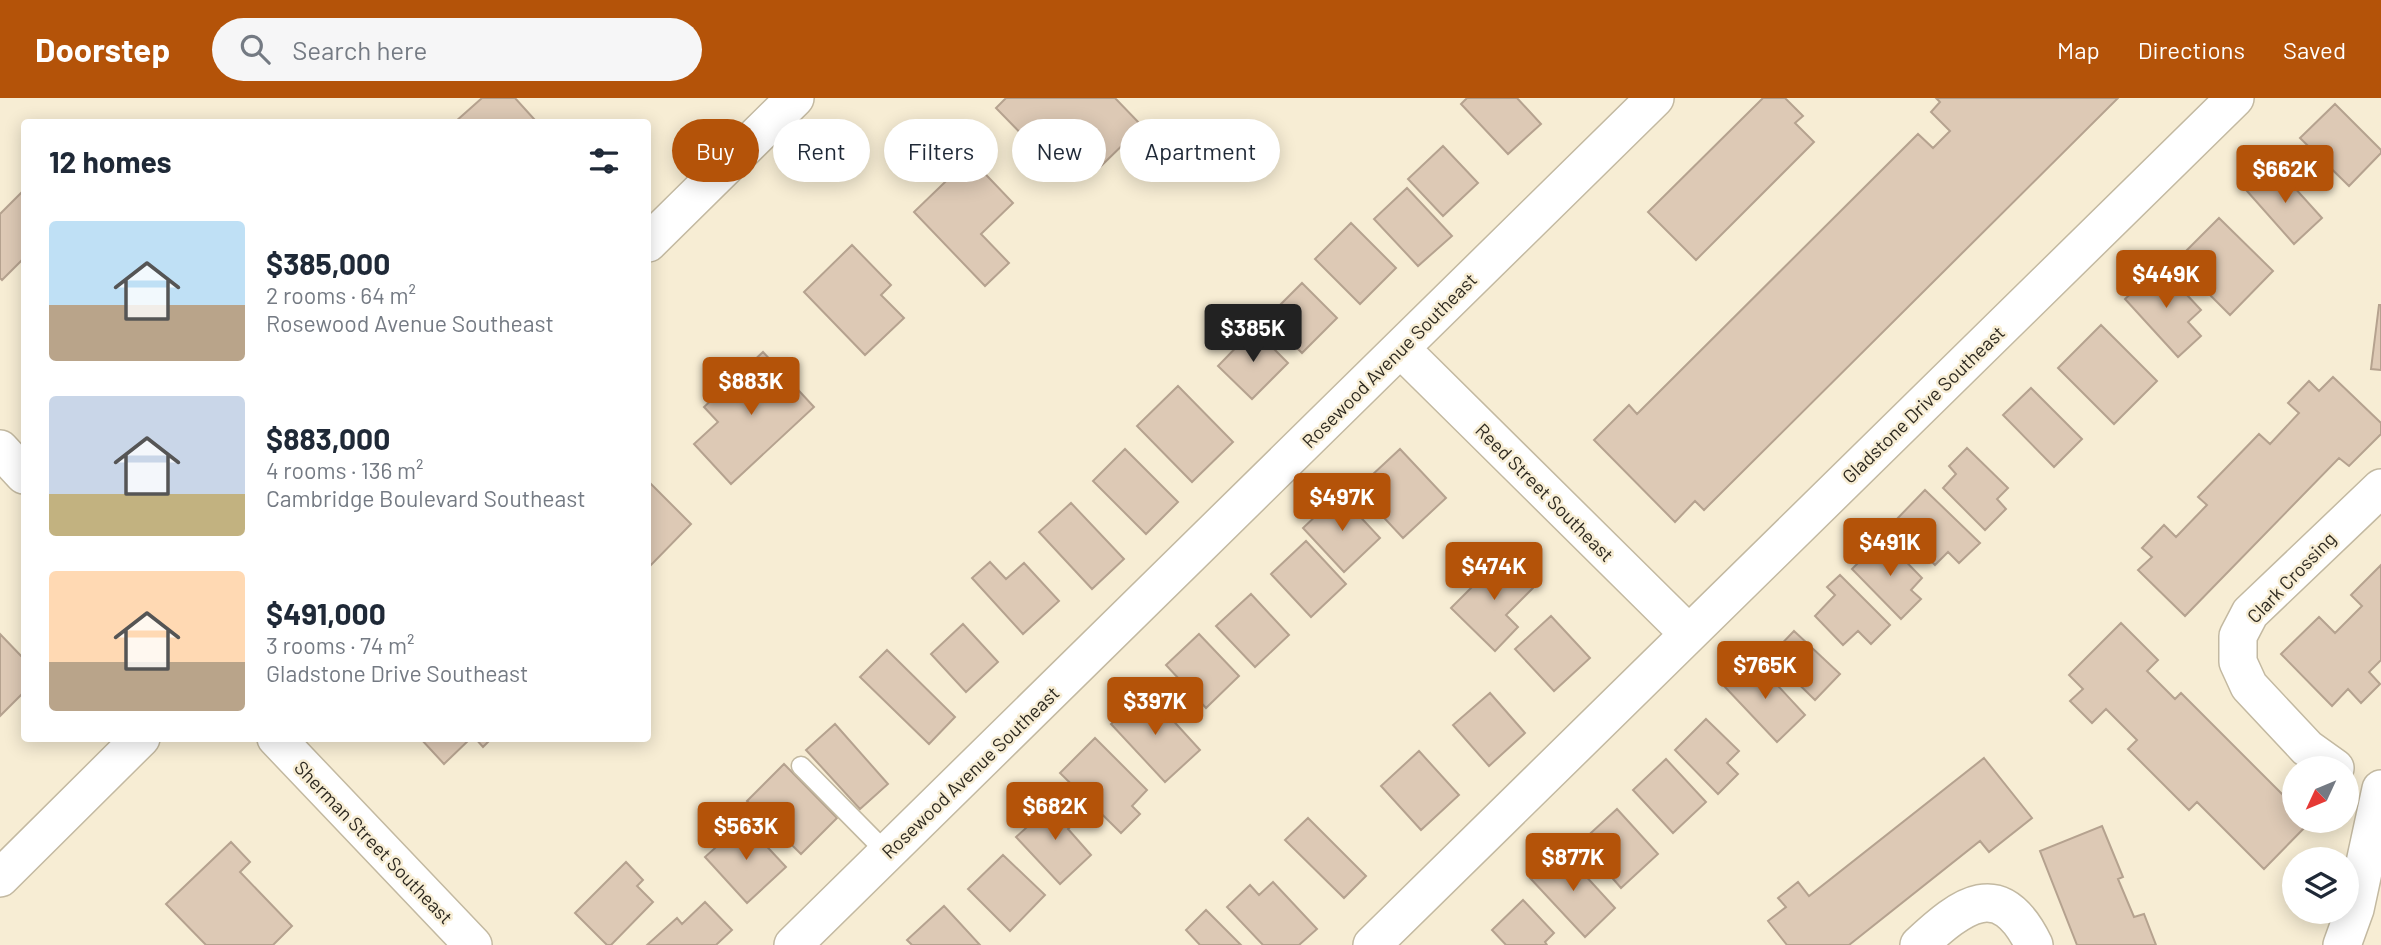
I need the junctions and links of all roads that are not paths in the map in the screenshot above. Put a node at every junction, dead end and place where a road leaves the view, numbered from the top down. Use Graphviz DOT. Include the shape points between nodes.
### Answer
graph roads {
  1 [pos="795,98"];
  2 [pos="1655,98"];
  3 [pos="2235,98"];
  4 [pos="651,240"];
  5 [pos="1401,349"];
  6 [pos="0,449"];
  7 [pos="21,472"];
  8 [pos="2381,488"];
  9 [pos="1689,635"];
  10 [pos="137,742"];
  11 [pos="280,742"];
  12 [pos="2318,756"];
  13 [pos="802,766"];
  14 [pos="2359,781"];
  15 [pos="2380,791"];
  16 [pos="887,853"];
  17 [pos="2374,855"];
  18 [pos="0,878"];
  19 [pos="473,945"];
  20 [pos="793,945"];
  21 [pos="1371,945"];
  22 [pos="1919,945"];
  23 [pos="2034,945"];
  24 [pos="2342,945"];
  1 -- 4 [label="street"];
  2 -- 5 [label="street, Rosewood Avenue Southeast"];
  3 -- 9 [label="street, Gladstone Drive Southeast"];
  5 -- 9 [label="street, Reed Street Southeast"];
  5 -- 16 [label="street, Rosewood Avenue Southeast"];
  6 -- 7 [label="street"];
  8 -- 12 [label="street, Clark Crossing" via="2250,613 2238,636 2238,662 2249,686"];
  9 -- 21 [label="street, Gladstone Drive Southeast"];
  10 -- 18 [label="street"];
  11 -- 19 [label="street, Sherman Street Southeast"];
  13 -- 16 [label="lane"];
  14 -- 15 [label="street"];
  15 -- 17 [label="street"];
  16 -- 20 [label="street, Rosewood Avenue Southeast"];
  17 -- 24 [label="street"];
  22 -- 23 [label="street" via="1971,905 1992,902 2025,927"];
}
